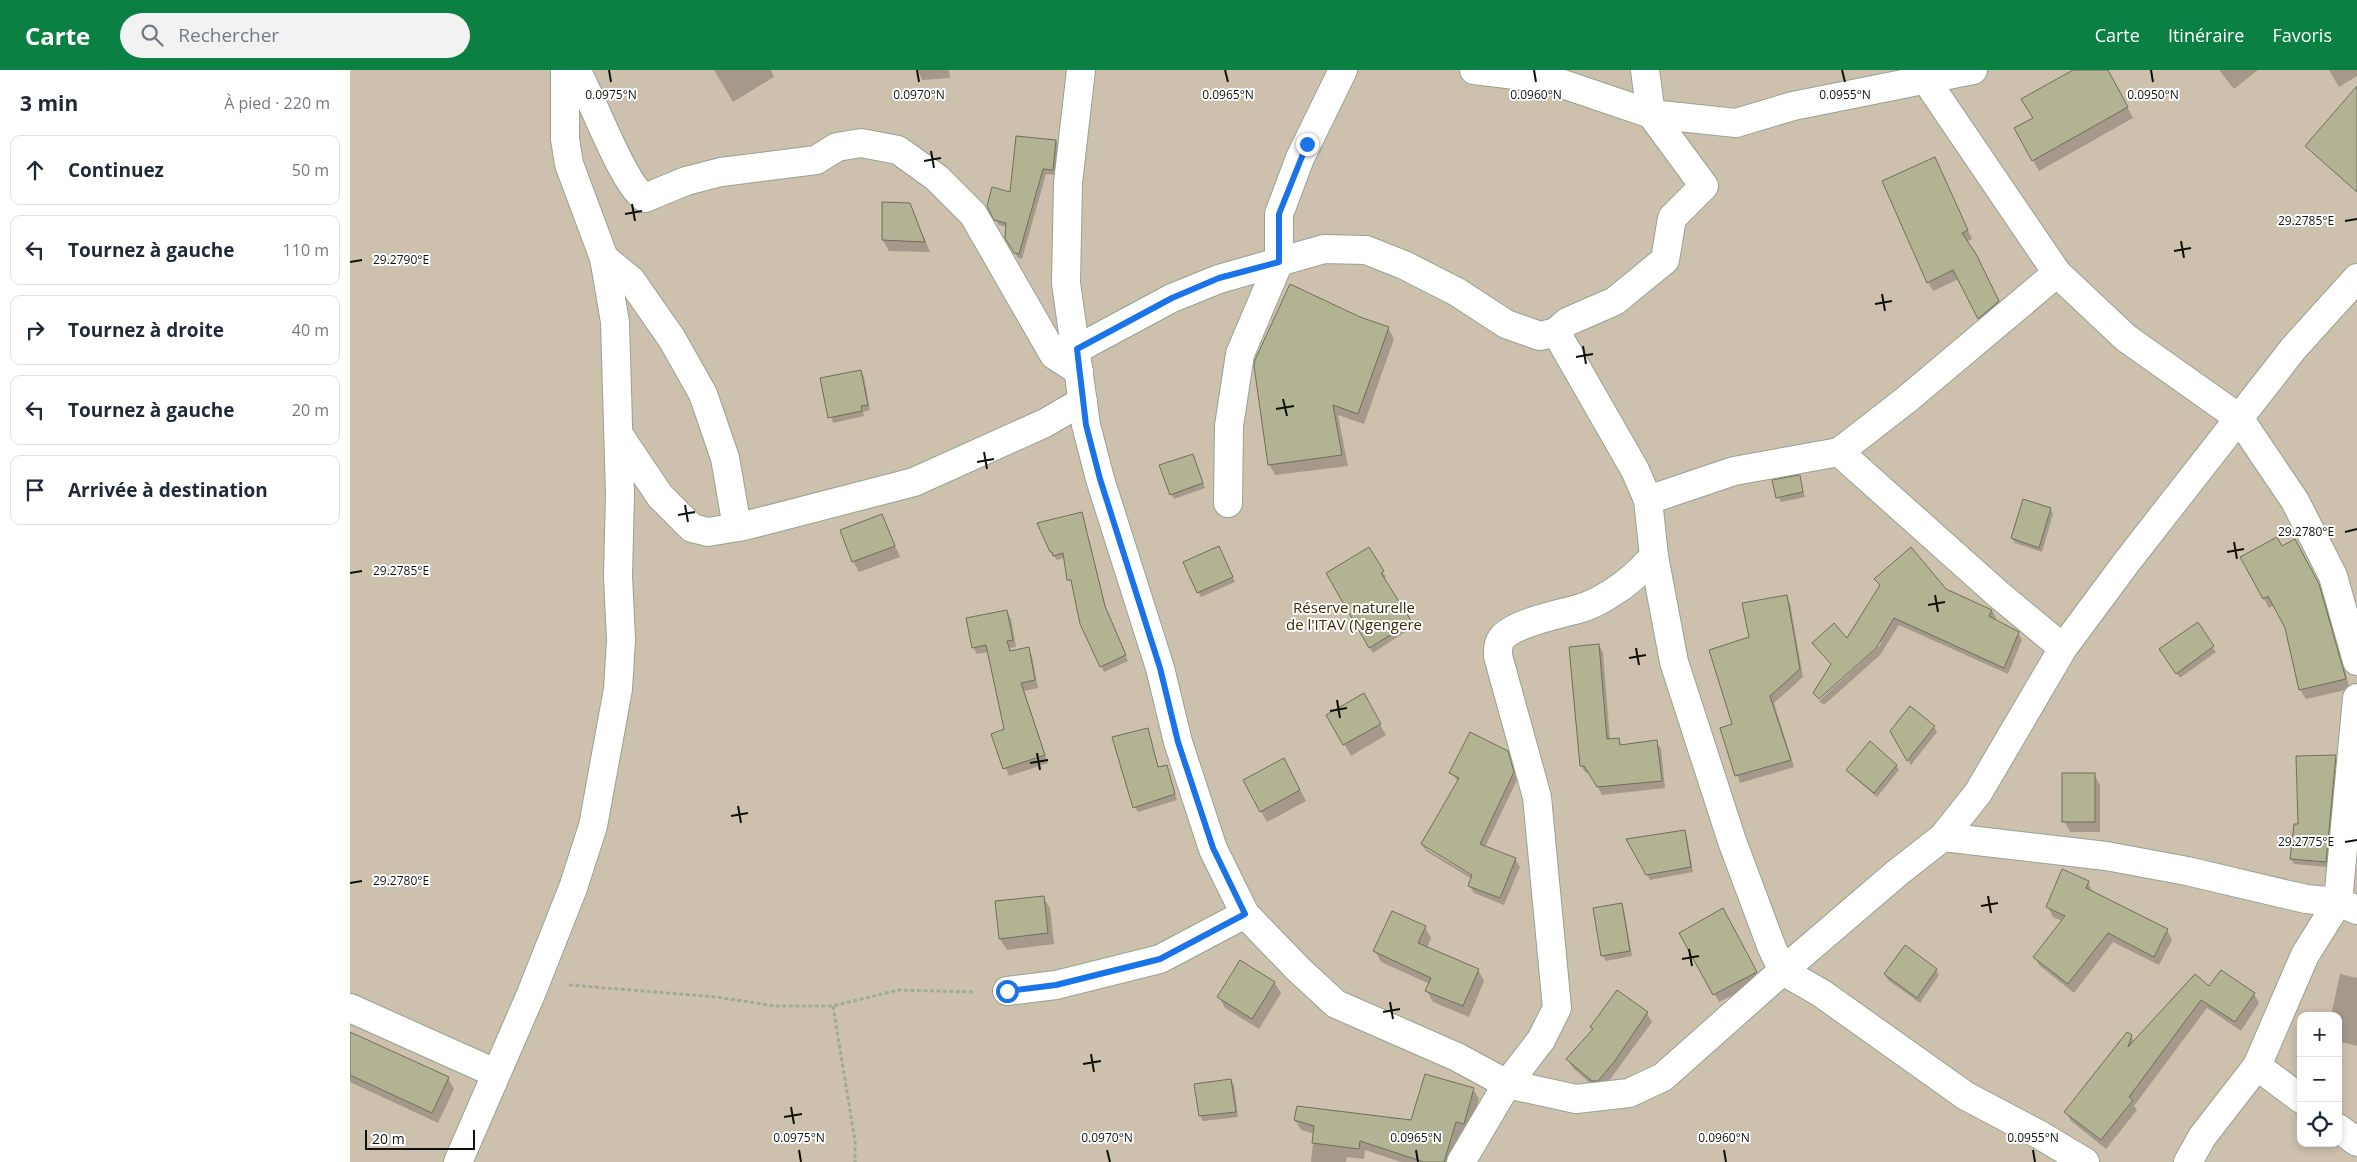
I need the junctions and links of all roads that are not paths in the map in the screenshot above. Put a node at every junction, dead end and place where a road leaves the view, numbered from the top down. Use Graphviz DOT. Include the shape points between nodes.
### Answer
graph roads {
  1 [pos="565,70"];
  2 [pos="576,70"];
  3 [pos="1081,70"];
  4 [pos="1342,70"];
  5 [pos="1474,70"];
  6 [pos="1645,70"];
  7 [pos="1973,70"];
  8 [pos="1925,75"];
  9 [pos="1651,114"];
  10 [pos="604,258"];
  11 [pos="1279,262"];
  12 [pos="2057,273"];
  13 [pos="2357,278"];
  14 [pos="1556,332"];
  15 [pos="1078,360"];
  16 [pos="1083,401"];
  17 [pos="2239,418"];
  18 [pos="619,435"];
  19 [pos="1839,452"];
  20 [pos="1648,500"];
  21 [pos="1228,503"];
  22 [pos="737,527"];
  23 [pos="1654,556"];
  24 [pos="2063,648"];
  25 [pos="2357,661"];
  26 [pos="2357,698"];
  27 [pos="1943,837"];
  28 [pos="2347,906"];
  29 [pos="1245,914"];
  30 [pos="1783,971"];
  31 [pos="1007,991"];
  32 [pos="350,1008"];
  33 [pos="2257,1066"];
  34 [pos="495,1072"];
  35 [pos="1507,1084"];
  36 [pos="2297,1096"];
  37 [pos="2342,1131"];
  38 [pos="2357,1142"];
  39 [pos="458,1162"];
  40 [pos="1461,1162"];
  41 [pos="2085,1162"];
  42 [pos="2188,1162"];
  1 -- 10 [label="street" via="565,139 569,164"];
  2 -- 15 [label="street" via="624,170 645,198 686,181 722,172 816,160 837,147 861,143 898,150 937,178 973,214 1054,355"];
  3 -- 15 [label="street" via="1068,183 1066,283"];
  4 -- 11 [label="street" via="1300,158 1279,214"];
  5 -- 9 [label="street" via="1548,79"];
  6 -- 9 [label="street"];
  7 -- 8 [label="street"];
  8 -- 9 [label="street" via="1736,123"];
  8 -- 12 [label="street"];
  9 -- 14 [label="street" via="1704,186 1672,218 1666,260 1615,301 1566,322"];
  10 -- 18 [label="street" via="615,322"];
  10 -- 22 [label="street" via="631,280 672,339 703,394 725,458"];
  11 -- 14 [label="street" via="1324,249 1366,250 1457,292 1506,324 1540,336"];
  11 -- 15 [label="street" via="1219,278 1172,298"];
  11 -- 21 [label="street" via="1240,354 1229,426"];
  12 -- 17 [label="street" via="2126,338"];
  12 -- 19 [label="street"];
  13 -- 17 [label="street" via="2293,349"];
  14 -- 20 [label="street" via="1635,470"];
  15 -- 16 [label="street"];
  16 -- 22 [label="street" via="1045,423 914,482"];
  16 -- 29 [label="street" via="1100,479 1160,668 1178,742 1213,848"];
  17 -- 24 [label="street"];
  17 -- 25 [label="street" via="2295,501 2333,576"];
  18 -- 22 [label="street" via="660,496 692,528 708,532"];
  18 -- 34 [label="street" via="618,576 622,640 618,690 593,826 573,888"];
  19 -- 20 [label="street" via="1734,471"];
  19 -- 24 [label="street"];
  20 -- 23 [label="street"];
  23 -- 30 [label="street" via="1674,662 1732,842"];
  23 -- 35 [label="street" via="1640,572 1610,594 1579,609 1509,632 1498,647 1537,797 1557,1008 1541,1040"];
  24 -- 27 [label="street" via="1978,793"];
  26 -- 28 [label="street"];
  27 -- 28 [label="street" via="2106,856"];
  27 -- 30 [label="street"];
  28 -- 33 [label="street" via="2305,955"];
  29 -- 31 [label="street" via="1160,959 1056,985"];
  29 -- 35 [label="street" via="1298,970 1336,1004 1457,1057"];
  30 -- 35 [label="street" via="1663,1077 1629,1093 1576,1099"];
  30 -- 41 [label="street" via="1821,993 1966,1096"];
  32 -- 34 [label="street"];
  33 -- 36 [label="street"];
  33 -- 42 [label="street" via="2202,1137"];
  34 -- 39 [label="street"];
  35 -- 40 [label="street"];
  37 -- 38 [label="street"];
}
